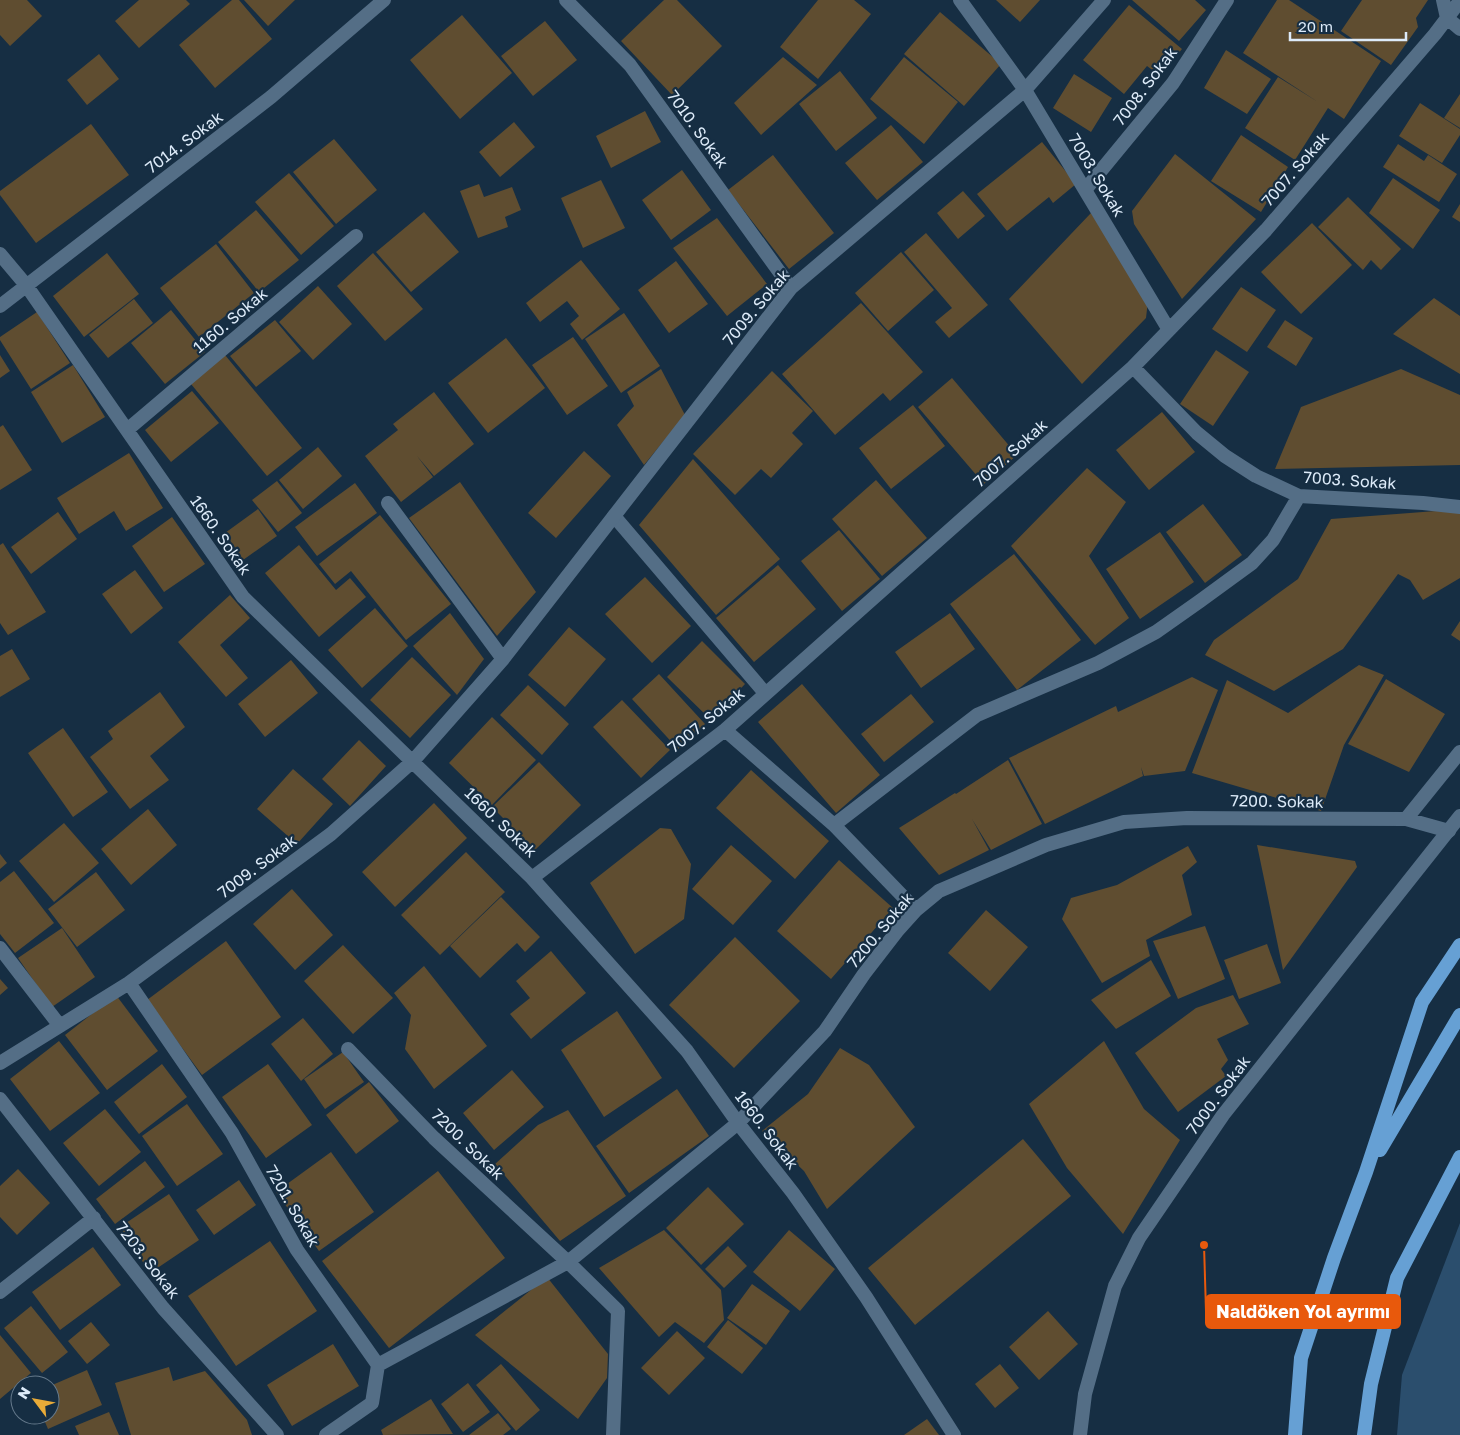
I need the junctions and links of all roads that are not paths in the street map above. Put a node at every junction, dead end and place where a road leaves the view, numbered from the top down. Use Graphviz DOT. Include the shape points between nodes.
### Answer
graph roads {
  1 [pos="384,0"];
  2 [pos="566,0"];
  3 [pos="960,0"];
  4 [pos="1104,0"];
  5 [pos="1227,0"];
  6 [pos="1442,0"];
  7 [pos="1460,1"];
  8 [pos="1447,18"];
  9 [pos="1460,29"];
  10 [pos="1025,90"];
  11 [pos="1085,190"];
  12 [pos="356,236"];
  13 [pos="0,254"];
  14 [pos="26,285"];
  15 [pos="791,288"];
  16 [pos="0,306"];
  17 [pos="1169,330"];
  18 [pos="1133,367"];
  19 [pos="127,430"];
  20 [pos="1299,496"];
  21 [pos="388,503"];
  22 [pos="1460,506"];
  23 [pos="614,516"];
  24 [pos="504,659"];
  25 [pos="765,694"];
  26 [pos="725,730"];
  27 [pos="1460,752"];
  28 [pos="413,761"];
  29 [pos="1460,816"];
  30 [pos="1406,819"];
  31 [pos="834,825"];
  32 [pos="1449,831"];
  33 [pos="532,878"];
  34 [pos="916,910"];
  35 [pos="1460,945"];
  36 [pos="0,948"];
  37 [pos="129,983"];
  38 [pos="1460,1015"];
  39 [pos="60,1026"];
  40 [pos="348,1049"];
  41 [pos="0,1063"];
  42 [pos="0,1099"];
  43 [pos="738,1123"];
  44 [pos="1460,1157"];
  45 [pos="1366,1172"];
  46 [pos="94,1218"];
  47 [pos="568,1262"];
  48 [pos="0,1292"];
  49 [pos="378,1365"];
  50 [pos="277,1435"];
  51 [pos="326,1435"];
  52 [pos="613,1435"];
  53 [pos="954,1435"];
  54 [pos="1080,1435"];
  55 [pos="1295,1435"];
  56 [pos="1364,1435"];
  1 -- 14 [label="street, 7014. Sokak" via="271,97"];
  2 -- 15 [label="street, 7010. Sokak" via="630,65"];
  3 -- 10 [label="street, 7003. Sokak"];
  4 -- 10 [label="street, 7009. Sokak"];
  5 -- 11 [label="street, 7008. Sokak" via="1173,83"];
  6 -- 8 [label="street"];
  7 -- 8 [label="street, 7007. Sokak"];
  8 -- 9 [label="street"];
  8 -- 17 [label="street, 7007. Sokak" via="1266,230"];
  10 -- 11 [label="street, 7003. Sokak"];
  10 -- 15 [label="street, 7009. Sokak"];
  11 -- 17 [label="street, 7003. Sokak"];
  12 -- 19 [label="street, 1160. Sokak"];
  13 -- 14 [label="street, 1660. Sokak"];
  14 -- 16 [label="street, 7014. Sokak"];
  14 -- 19 [label="street, 1660. Sokak"];
  15 -- 23 [label="street, 7009. Sokak"];
  17 -- 18 [label="street, 7007. Sokak"];
  18 -- 20 [label="street, 7003. Sokak" via="1197,434 1225,456 1256,476"];
  18 -- 25 [label="street, 7007. Sokak"];
  19 -- 28 [label="street, 1660. Sokak" via="242,597"];
  20 -- 22 [label="street, 7003. Sokak"];
  20 -- 31 [label="street" via="1273,540 1252,563 1200,601 1156,632 1098,663 977,715"];
  21 -- 24 [label="street"];
  23 -- 24 [label="street, 7009. Sokak"];
  23 -- 25 [label="street"];
  24 -- 28 [label="street, 7009. Sokak"];
  25 -- 26 [label="street, 7007. Sokak"];
  26 -- 31 [label="street"];
  26 -- 33 [label="street, 7007. Sokak"];
  27 -- 30 [label="street"];
  28 -- 33 [label="street, 1660. Sokak"];
  28 -- 37 [label="street, 7009. Sokak" via="331,834"];
  29 -- 32 [label="street, 7000. Sokak"];
  30 -- 32 [label="street, 7200. Sokak"];
  30 -- 34 [label="street, 7200. Sokak" via="1187,818 1124,822 1037,849 940,891"];
  31 -- 34 [label="street"];
  32 -- 54 [label="street, 7000. Sokak" via="1223,1115 1139,1238 1114,1286 1085,1394"];
  33 -- 43 [label="street, 1660. Sokak" via="687,1051"];
  34 -- 43 [label="street, 7200. Sokak" via="864,974 825,1032"];
  35 -- 45 [label="highway" via="1422,1002"];
  36 -- 39 [label="street"];
  37 -- 39 [label="street, 7009. Sokak"];
  37 -- 49 [label="street, 7201. Sokak" via="232,1133 297,1250"];
  38 -- 45 [label="highway"];
  39 -- 41 [label="street, 7009. Sokak"];
  40 -- 47 [label="street, 7200. Sokak" via="434,1138"];
  42 -- 46 [label="street, 7203. Sokak"];
  43 -- 47 [label="street, 7200. Sokak"];
  43 -- 53 [label="street, 1660. Sokak" via="793,1193 866,1297"];
  44 -- 56 [label="highway" via="1397,1278 1371,1384"];
  45 -- 55 [label="highway" via="1301,1358"];
  46 -- 48 [label="street"];
  46 -- 50 [label="street, 7203. Sokak" via="164,1308"];
  47 -- 49 [label="street, 7200. Sokak"];
  47 -- 52 [label="street, 7200. Sokak" via="618,1311"];
  49 -- 51 [label="street" via="372,1403"];
}
